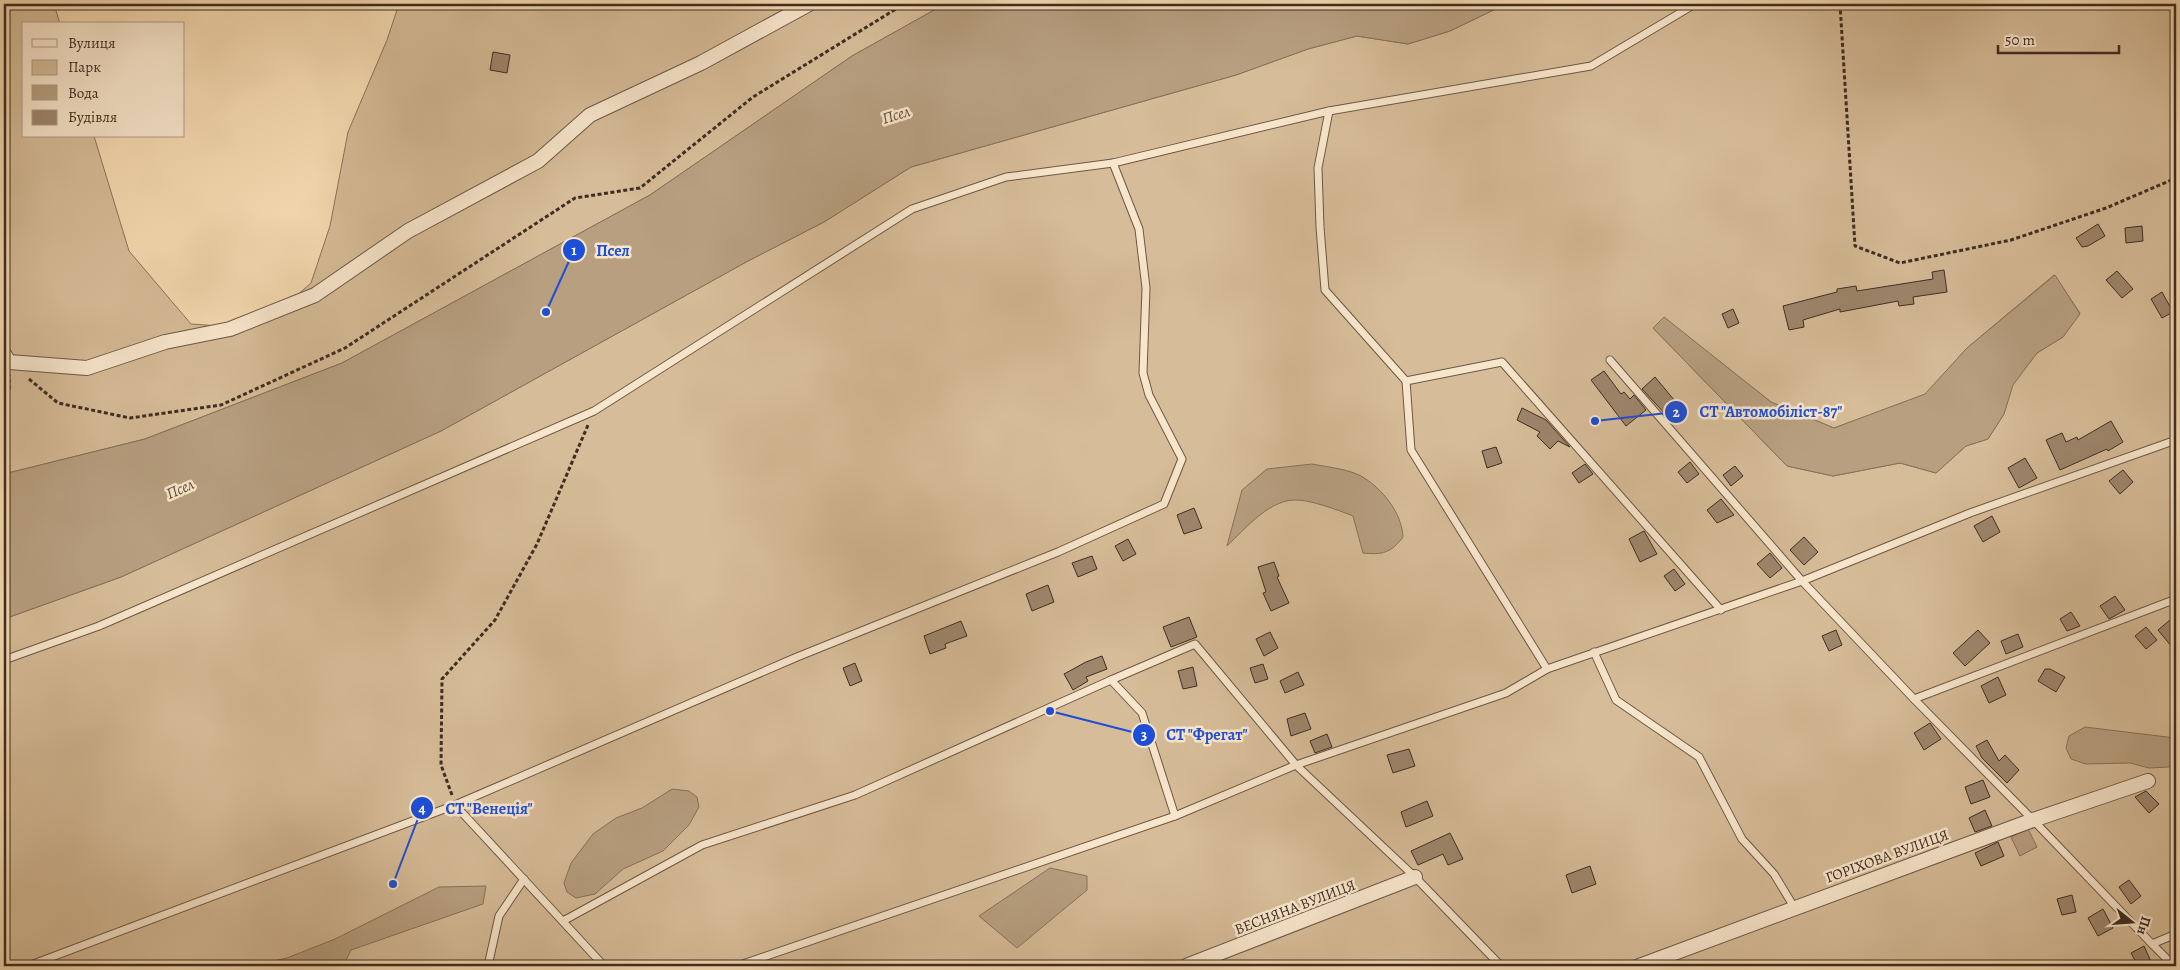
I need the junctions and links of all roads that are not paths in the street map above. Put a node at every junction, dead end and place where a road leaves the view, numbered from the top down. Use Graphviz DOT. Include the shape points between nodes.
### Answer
graph roads {
  1 [pos="809,4"];
  2 [pos="1695,4"];
  3 [pos="1329,110"];
  4 [pos="1113,164"];
  5 [pos="6,358"];
  6 [pos="1610,360"];
  7 [pos="1406,382"];
  8 [pos="2176,440"];
  9 [pos="1802,581"];
  10 [pos="2176,600"];
  11 [pos="1720,610"];
  12 [pos="1594,652"];
  13 [pos="4,660"];
  14 [pos="1547,669"];
  15 [pos="1111,680"];
  16 [pos="1914,700"];
  17 [pos="1296,765"];
  18 [pos="2148,781"];
  19 [pos="455,805"];
  20 [pos="1175,816"];
  21 [pos="2033,820"];
  22 [pos="1415,878"];
  23 [pos="524,879"];
  24 [pos="1794,907"];
  25 [pos="562,920"];
  26 [pos="2176,934"];
  27 [pos="2152,944"];
  28 [pos="28,966"];
  29 [pos="488,966"];
  30 [pos="604,966"];
  31 [pos="737,966"];
  32 [pos="1186,966"];
  33 [pos="1501,966"];
  34 [pos="1639,966"];
  35 [pos="2174,966"];
  1 -- 5 [label="street" via="701,63 590,115 538,161 408,232 315,295 230,329 165,342 87,368"];
  2 -- 3 [label="lane" via="1591,66"];
  3 -- 4 [label="lane"];
  3 -- 7 [label="lane" via="1318,168 1326,290"];
  4 -- 13 [label="lane" via="1006,177 912,209 594,411 108,622"];
  4 -- 19 [label="lane" via="1139,229 1146,288 1143,374 1149,395 1182,459 1164,504 1058,552 797,656"];
  6 -- 9 [label="lane"];
  7 -- 11 [label="lane" via="1502,362"];
  7 -- 14 [label="lane" via="1411,450"];
  8 -- 9 [label="lane" via="1970,513"];
  9 -- 11 [label="lane"];
  9 -- 16 [label="lane"];
  10 -- 16 [label="lane"];
  11 -- 12 [label="lane"];
  12 -- 14 [label="lane"];
  12 -- 24 [label="lane" via="1616,700 1699,757 1742,839 1774,874"];
  14 -- 17 [label="lane" via="1506,693"];
  15 -- 17 [label="lane" via="1195,644"];
  15 -- 20 [label="lane" via="1142,712"];
  15 -- 25 [label="lane" via="855,795 702,845"];
  16 -- 21 [label="lane"];
  17 -- 20 [label="lane"];
  17 -- 22 [label="lane"];
  18 -- 21 [label="street, ГОРІХОВА ВУЛИЦЯ"];
  19 -- 23 [label="lane"];
  19 -- 28 [label="lane"];
  20 -- 31 [label="lane"];
  21 -- 24 [label="street, ГОРІХОВА ВУЛИЦЯ"];
  21 -- 27 [label="lane"];
  22 -- 32 [label="street, ВЕСНЯНА ВУЛИЦЯ"];
  22 -- 33 [label="lane"];
  23 -- 25 [label="lane"];
  23 -- 29 [label="lane" via="499,916"];
  24 -- 34 [label="street, ГОРІХОВА ВУЛИЦЯ"];
  25 -- 30 [label="lane"];
  26 -- 27 [label="lane"];
  27 -- 35 [label="lane"];
}
